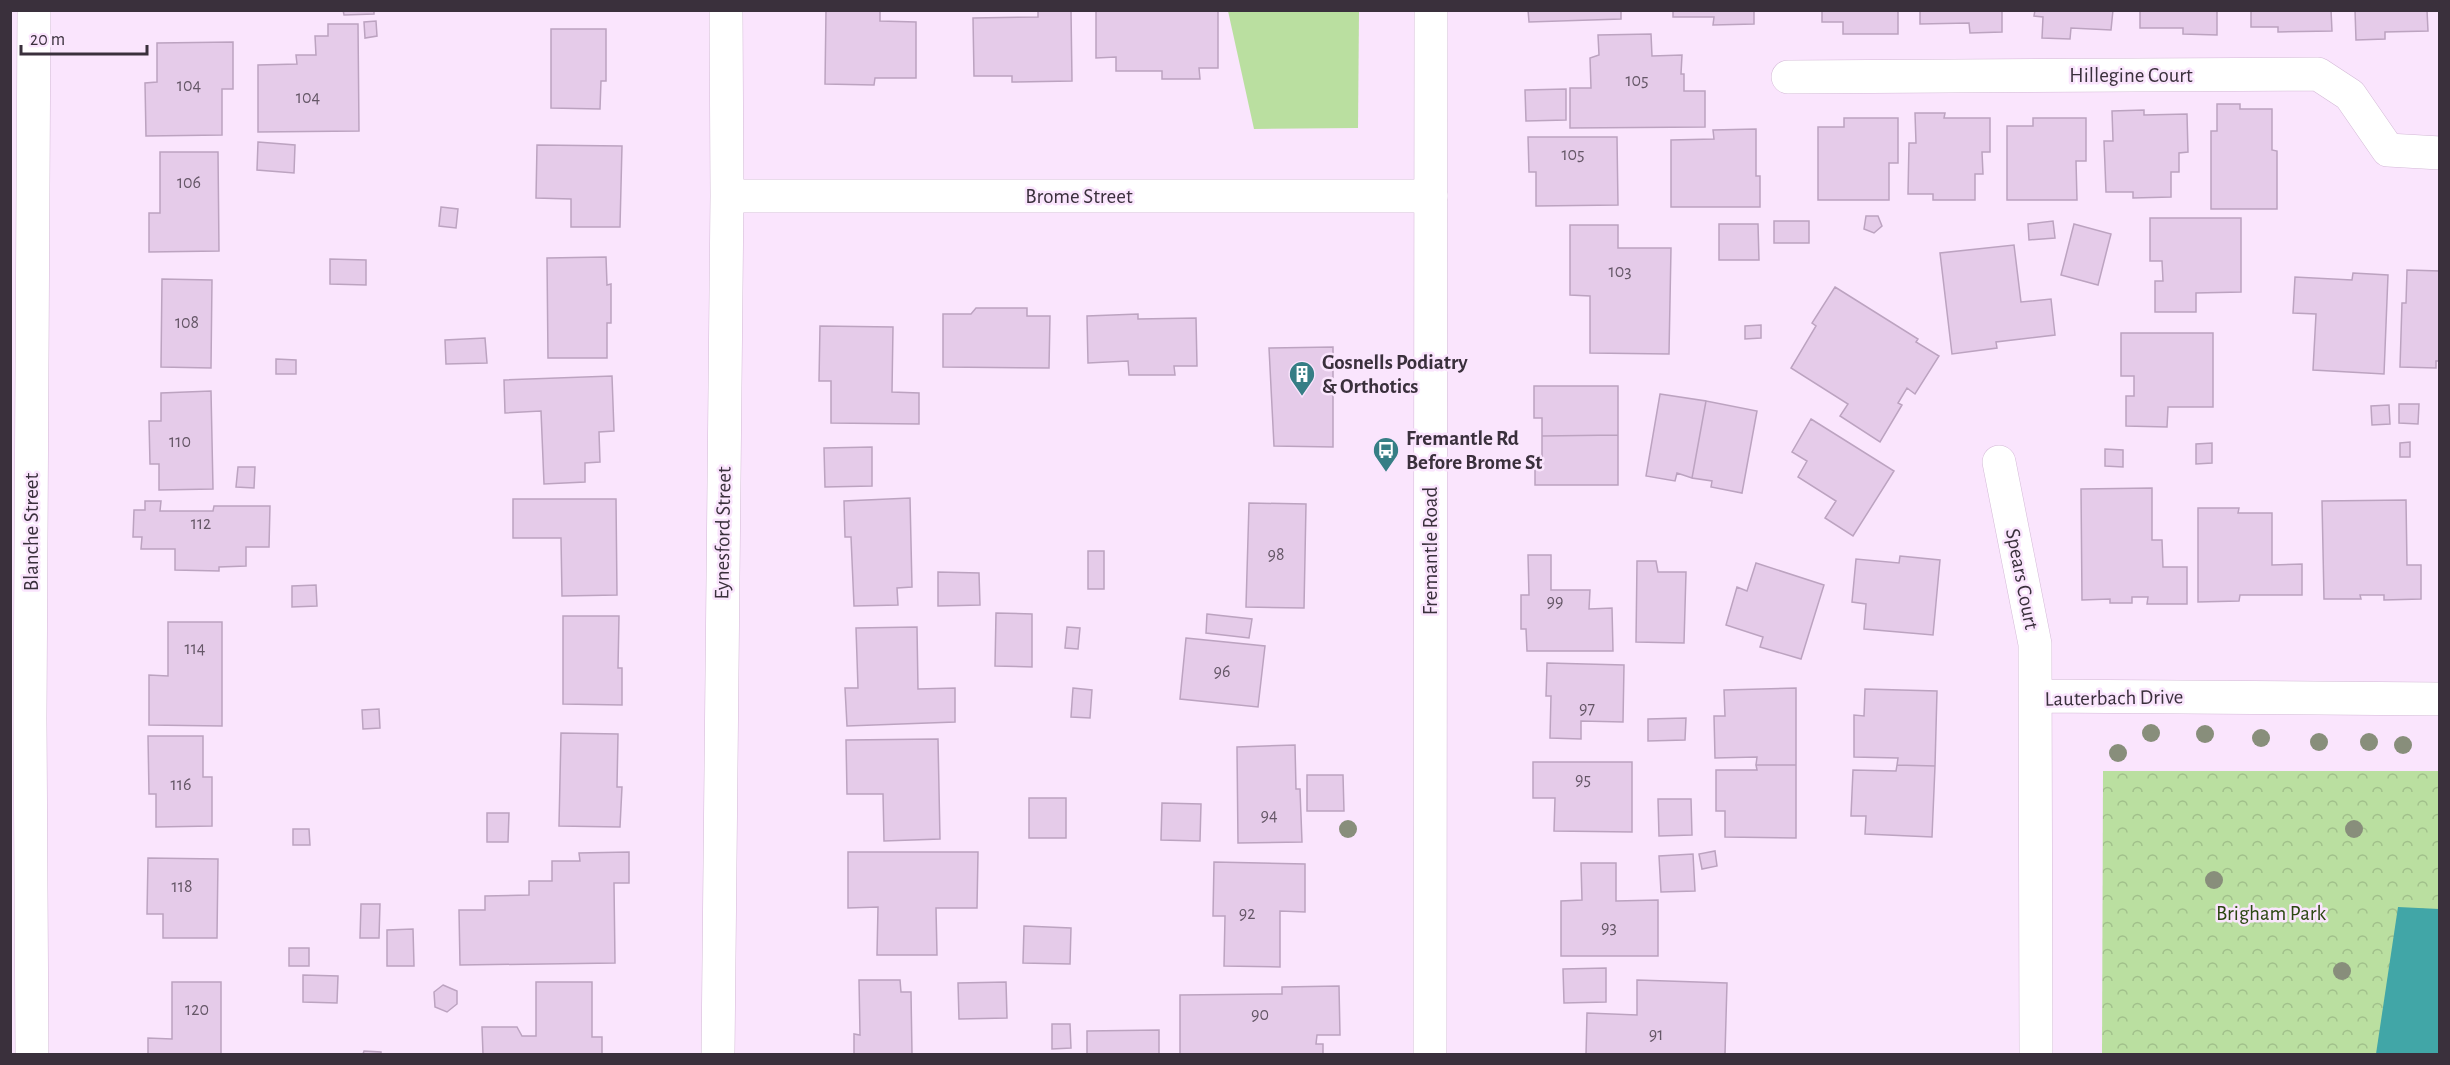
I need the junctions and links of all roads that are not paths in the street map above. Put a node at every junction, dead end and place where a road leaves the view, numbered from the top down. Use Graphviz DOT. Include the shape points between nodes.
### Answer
graph roads {
  1 [pos="34,10"];
  2 [pos="726,10"];
  3 [pos="1431,10"];
  4 [pos="1788,76"];
  5 [pos="2439,153"];
  6 [pos="727,196"];
  7 [pos="1431,196"];
  8 [pos="1998,462"];
  9 [pos="2036,696"];
  10 [pos="2439,699"];
  11 [pos="21,893"];
  12 [pos="32,1054"];
  13 [pos="718,1054"];
  14 [pos="1430,1054"];
  15 [pos="2036,1054"];
  1 -- 11 [label="street, Blanche Street"];
  2 -- 6 [label="street, Eynesford Street"];
  3 -- 7 [label="street, Fremantle Road"];
  4 -- 5 [label="street, Hillegine Court" via="2318,74 2350,95 2388,150"];
  6 -- 7 [label="street, Brome Street"];
  6 -- 13 [label="street, Eynesford Street"];
  7 -- 14 [label="street, Fremantle Road"];
  8 -- 9 [label="street, Spears Court" via="2035,644"];
  9 -- 10 [label="street, Lauterbach Drive"];
  9 -- 15 [label="street, Lauterbach Drive"];
  11 -- 12 [label="street, Blanche Street"];
}
